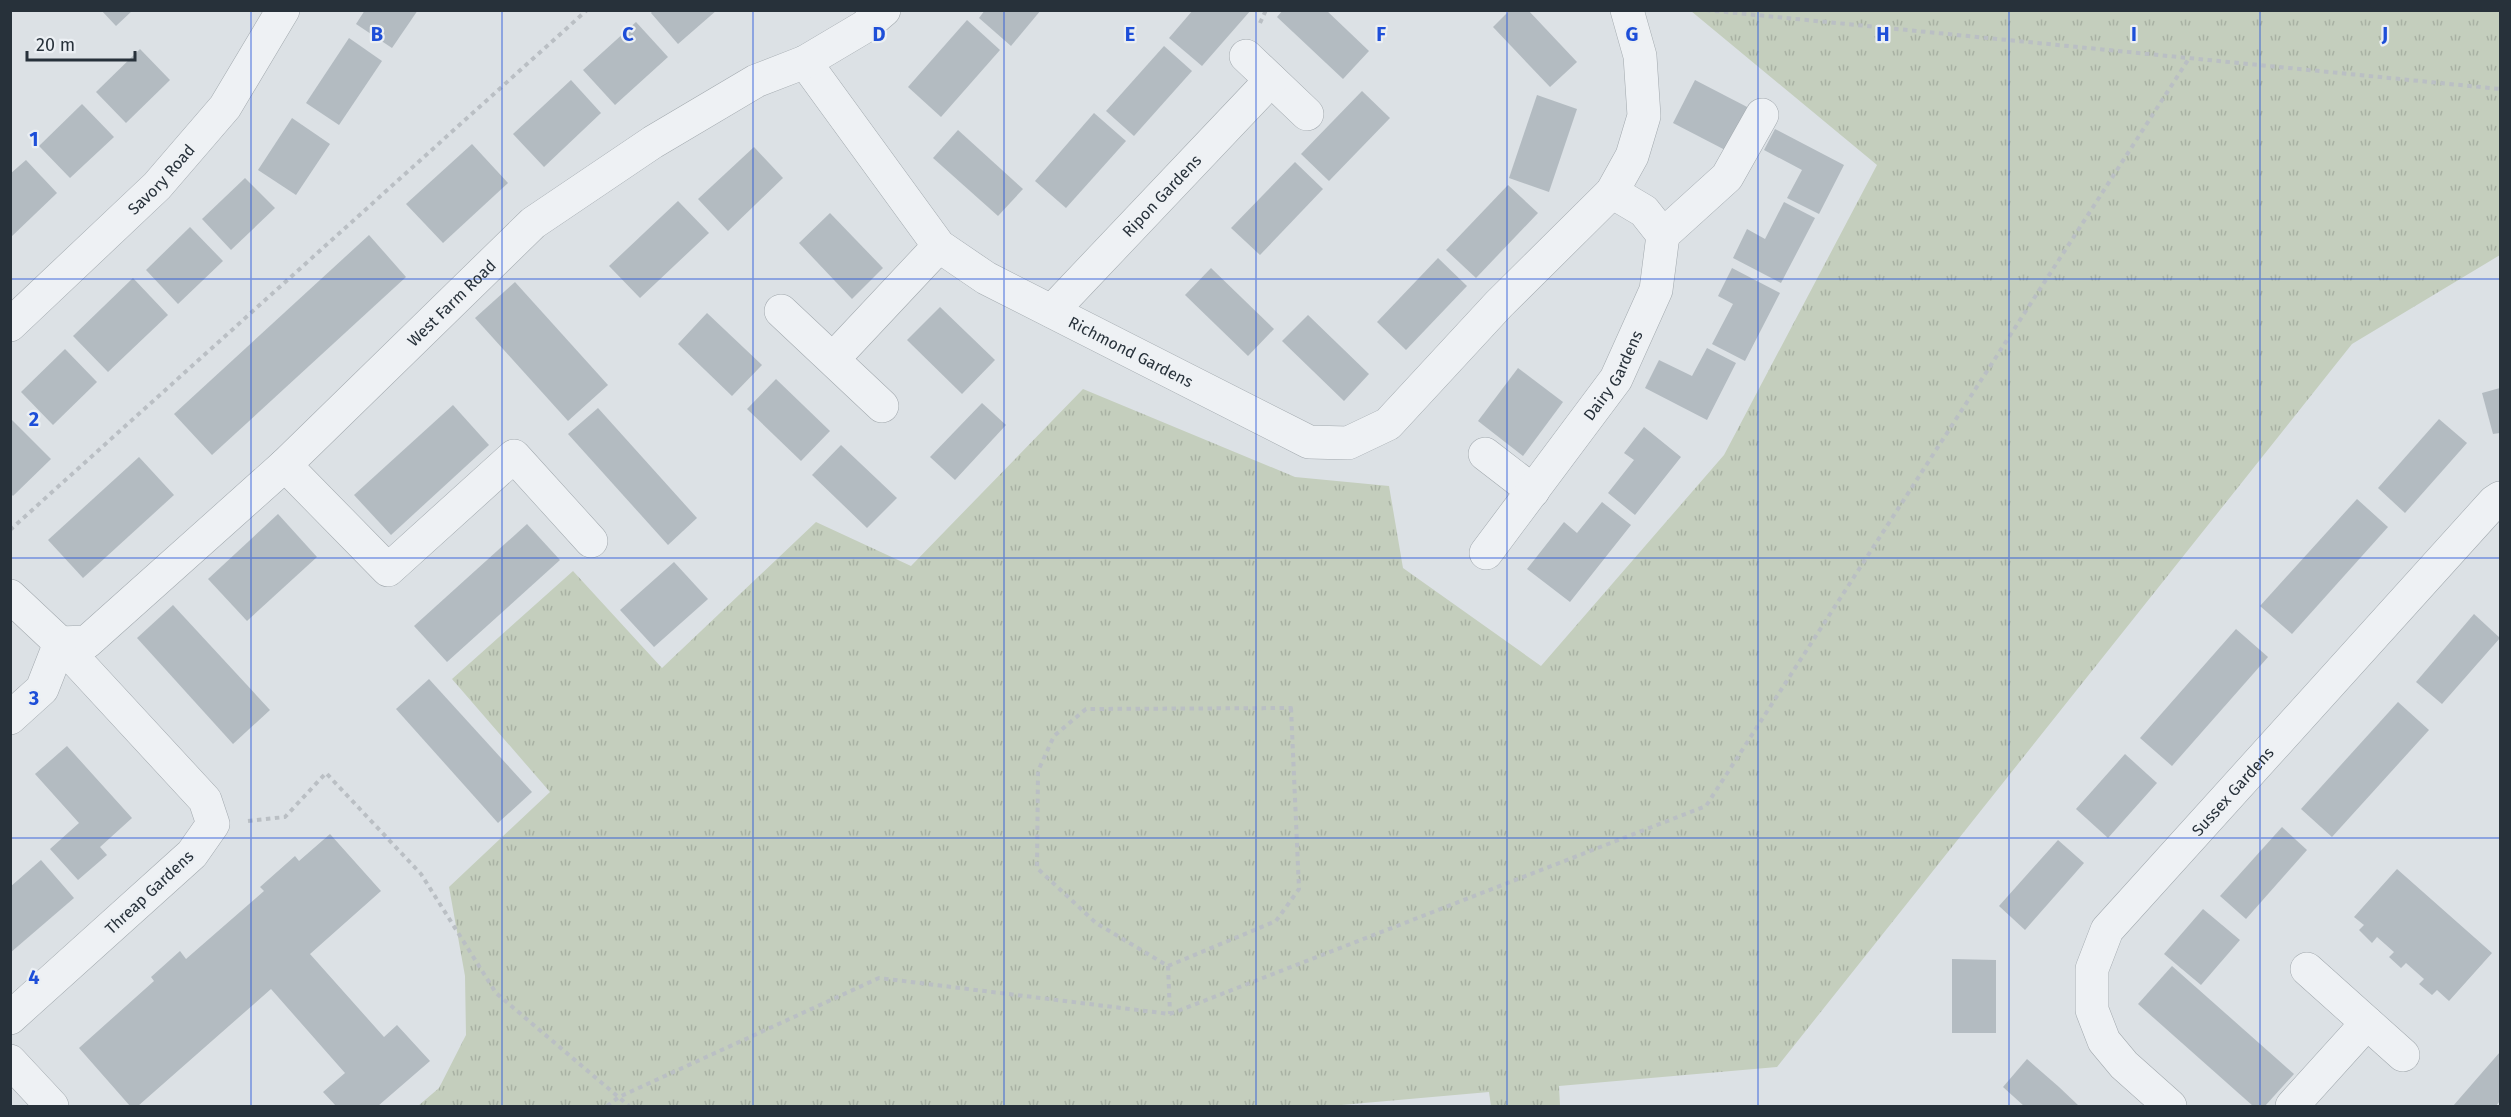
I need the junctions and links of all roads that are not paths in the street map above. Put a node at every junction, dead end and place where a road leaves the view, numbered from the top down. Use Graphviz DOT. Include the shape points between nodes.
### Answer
graph roads {
  1 [pos="884,10"];
  2 [pos="1627,10"];
  3 [pos="275,14"];
  4 [pos="1246,56"];
  5 [pos="805,62"];
  6 [pos="1271,80"];
  7 [pos="1307,114"];
  8 [pos="1762,116"];
  9 [pos="1612,192"];
  10 [pos="1663,235"];
  11 [pos="939,246"];
  12 [pos="781,311"];
  13 [pos="1052,311"];
  14 [pos="10,325"];
  15 [pos="833,359"];
  16 [pos="882,405"];
  17 [pos="1485,454"];
  18 [pos="285,465"];
  19 [pos="1533,491"];
  20 [pos="2500,498"];
  21 [pos="591,541"];
  22 [pos="1486,554"];
  23 [pos="10,596"];
  24 [pos="60,643"];
  25 [pos="10,718"];
  26 [pos="2307,969"];
  27 [pos="10,1018"];
  28 [pos="2367,1023"];
  29 [pos="2403,1055"];
  30 [pos="10,1061"];
  31 [pos="52,1107"];
  32 [pos="2170,1107"];
  33 [pos="2292,1107"];
  1 -- 5 [label="street, West Farm Road" via="864,27"];
  2 -- 9 [label="street" via="1640,56 1644,116 1632,156"];
  3 -- 14 [label="street, Savory Road" via="225,107 158,186"];
  4 -- 6 [label="street"];
  5 -- 11 [label="street, Richmond Gardens"];
  5 -- 18 [label="street, West Farm Road" via="756,81 653,142 533,223"];
  6 -- 7 [label="street"];
  6 -- 13 [label="street, Ripon Gardens"];
  8 -- 10 [label="street" via="1728,177"];
  9 -- 10 [label="street" via="1644,211"];
  9 -- 13 [label="street, Richmond Gardens" via="1499,304 1388,424 1348,443 1309,442"];
  10 -- 19 [label="street, Dairy Gardens" via="1656,290 1616,379"];
  11 -- 13 [label="street, Richmond Gardens" via="986,278"];
  11 -- 15 [label="street"];
  12 -- 15 [label="street"];
  15 -- 16 [label="street"];
  17 -- 19 [label="street"];
  18 -- 21 [label="street" via="388,570 514,456"];
  18 -- 24 [label="street, West Farm Road" via="87,642"];
  19 -- 22 [label="street, Dairy Gardens"];
  20 -- 32 [label="street, Sussex Gardens" via="2107,930 2092,969 2092,1010 2104,1041"];
  23 -- 24 [label="street"];
  24 -- 25 [label="street" via="42,689"];
  24 -- 27 [label="street, Threap Gardens" via="205,800 213,825 192,854"];
  26 -- 28 [label="street"];
  28 -- 29 [label="street"];
  28 -- 33 [label="street"];
  30 -- 31 [label="street"];
}
